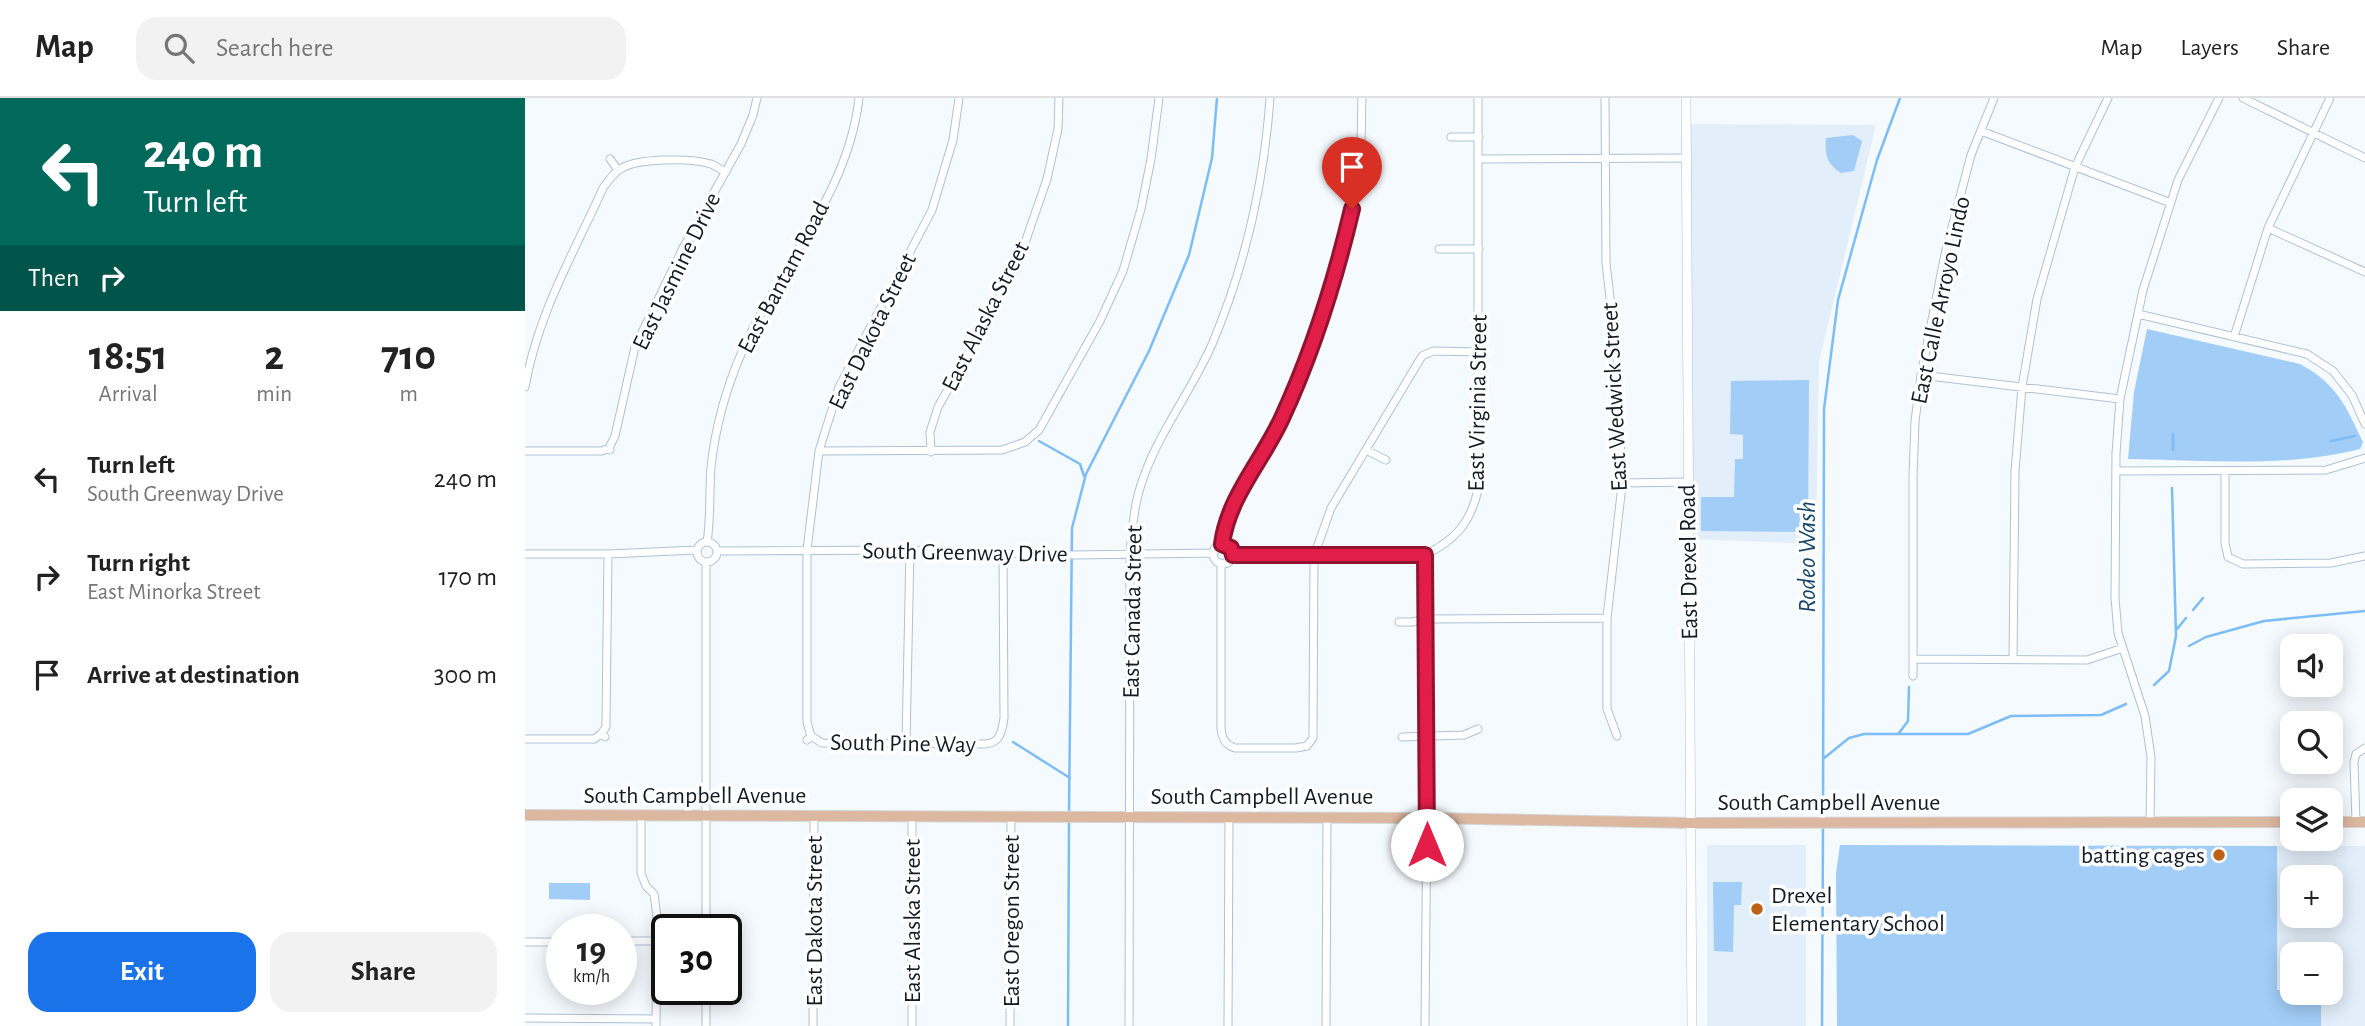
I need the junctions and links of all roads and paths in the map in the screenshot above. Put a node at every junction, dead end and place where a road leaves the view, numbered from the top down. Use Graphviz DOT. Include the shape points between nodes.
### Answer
graph roads {
  1 [pos="757,98"];
  2 [pos="859,98"];
  3 [pos="959,98"];
  4 [pos="1059,98"];
  5 [pos="1159,98"];
  6 [pos="1271,98"];
  7 [pos="1362,98"];
  8 [pos="1478,98"];
  9 [pos="1605,98"];
  10 [pos="1686,98"];
  11 [pos="1994,98"];
  12 [pos="2108,98"];
  13 [pos="2219,98"];
  14 [pos="2243,98"];
  15 [pos="2330,98"];
  16 [pos="1981,131"];
  17 [pos="2313,134"];
  18 [pos="1451,137"];
  19 [pos="1479,137"];
  20 [pos="1686,158"];
  21 [pos="2365,158"];
  22 [pos="610,159"];
  23 [pos="1479,159"];
  24 [pos="1605,159"];
  25 [pos="2075,167"];
  26 [pos="618,170"];
  27 [pos="726,172"];
  28 [pos="2171,203"];
  29 [pos="2268,228"];
  30 [pos="1479,249"];
  31 [pos="1439,250"];
  32 [pos="2365,272"];
  33 [pos="2138,314"];
  34 [pos="2234,337"];
  35 [pos="1479,352"];
  36 [pos="1921,375"];
  37 [pos="525,387"];
  38 [pos="2022,387"];
  39 [pos="2120,399"];
  40 [pos="2365,424"];
  41 [pos="1366,450"];
  42 [pos="525,451"];
  43 [pos="820,451"];
  44 [pos="931,452"];
  45 [pos="2365,458"];
  46 [pos="1386,460"];
  47 [pos="2116,471"];
  48 [pos="2225,472"];
  49 [pos="1687,482"];
  50 [pos="1621,483"];
  51 [pos="706,542"];
  52 [pos="1222,544"];
  53 [pos="697,550"];
  54 [pos="807,550"];
  55 [pos="909,550"];
  56 [pos="717,551"];
  57 [pos="1213,553"];
  58 [pos="525,554"];
  59 [pos="608,554"];
  60 [pos="1003,554"];
  61 [pos="1130,554"];
  62 [pos="1233,555"];
  63 [pos="1425,555"];
  64 [pos="1314,556"];
  65 [pos="2365,556"];
  66 [pos="706,562"];
  67 [pos="1221,563"];
  68 [pos="1607,618"];
  69 [pos="1426,619"];
  70 [pos="1399,622"];
  71 [pos="2123,648"];
  72 [pos="1913,659"];
  73 [pos="2013,659"];
  74 [pos="1913,676"];
  75 [pos="1478,729"];
  76 [pos="1617,736"];
  77 [pos="1402,737"];
  78 [pos="1427,737"];
  79 [pos="809,738"];
  80 [pos="525,739"];
  81 [pos="906,743"];
  82 [pos="2365,748"];
  83 [pos="525,815"];
  84 [pos="641,816"];
  85 [pos="706,816"];
  86 [pos="814,816"];
  87 [pos="912,816"];
  88 [pos="1011,816"];
  89 [pos="1129,817"];
  90 [pos="1229,817"];
  91 [pos="1327,817"];
  92 [pos="1427,818"];
  93 [pos="2150,822"];
  94 [pos="2280,822"];
  95 [pos="2343,822"];
  96 [pos="2361,822"];
  97 [pos="1691,823"];
  98 [pos="657,914"];
  99 [pos="706,914"];
  100 [pos="525,942"];
  101 [pos="546,942"];
  102 [pos="656,1005"];
  103 [pos="706,1005"];
  104 [pos="525,1018"];
  105 [pos="656,1023"];
  106 [pos="706,1026"];
  107 [pos="813,1026"];
  108 [pos="912,1026"];
  109 [pos="1010,1026"];
  110 [pos="1129,1026"];
  111 [pos="1228,1026"];
  112 [pos="1326,1026"];
  113 [pos="1425,1026"];
  114 [pos="1692,1026"];
  1 -- 27 [label="street, East Jasmine Drive"];
  2 -- 51 [label="street, East Bantam Road" via="844,164 740,355 724,403 712,465"];
  3 -- 43 [label="street, East Dakota Street" via="953,140 932,210 839,387"];
  4 -- 44 [label="street, East Alaska Street" via="1058,129 1047,179 1017,266 938,407 930,432"];
  5 -- 44 [label="street" via="1141,209 1123,271 1039,430 1002,450"];
  6 -- 61 [label="street, East Canada Street" via="1262,178 1242,263 1203,364 1146,471 1133,519"];
  7 -- 52 [label="street" via="1357,188 1329,296 1311,351 1281,420 1237,498"];
  8 -- 19 [label="street, East Virginia Street"];
  9 -- 24 [label="street, East Wedwick Street"];
  10 -- 20 [label="street, East Drexel Road"];
  11 -- 16 [label="street, East Calle Arroyo Lindo"];
  12 -- 25 [label="street"];
  13 -- 28 [label="street"];
  14 -- 17 [label="street"];
  15 -- 17 [label="street"];
  16 -- 25 [label="street"];
  16 -- 36 [label="street, East Calle Arroyo Lindo" via="1945,254"];
  17 -- 21 [label="street"];
  17 -- 29 [label="street"];
  18 -- 19 [label="street"];
  19 -- 23 [label="street, East Virginia Street"];
  20 -- 24 [label="street"];
  20 -- 49 [label="street, East Drexel Road"];
  22 -- 26 [label="street"];
  23 -- 24 [label="street"];
  23 -- 30 [label="street, East Virginia Street"];
  24 -- 50 [label="street, East Wedwick Street" via="1606,263 1617,358"];
  25 -- 28 [label="street"];
  25 -- 38 [label="street" via="2037,299"];
  26 -- 27 [label="street" via="642,161 695,161"];
  26 -- 37 [label="street" via="603,188 557,282"];
  27 -- 42 [label="street, East Jasmine Drive" via="683,247 635,347 610,449"];
  28 -- 33 [label="street"];
  29 -- 32 [label="street"];
  29 -- 34 [label="street"];
  30 -- 31 [label="street"];
  30 -- 35 [label="street, East Virginia Street"];
  33 -- 34 [label="street"];
  33 -- 39 [label="street"];
  34 -- 40 [label="street" via="2307,354 2333,371 2352,394"];
  35 -- 41 [label="street" via="1421,354"];
  35 -- 63 [label="street, East Virginia Street" via="1475,506 1467,523 1451,539"];
  36 -- 38 [label="street"];
  36 -- 72 [label="street, East Calle Arroyo Lindo" via="1914,463"];
  38 -- 39 [label="street"];
  38 -- 73 [label="street" via="2015,471"];
  39 -- 47 [label="street"];
  41 -- 46 [label="street"];
  41 -- 64 [label="street" via="1331,508"];
  43 -- 44 [label="street"];
  43 -- 54 [label="street, East Dakota Street"];
  45 -- 48 [label="street" via="2326,470"];
  47 -- 48 [label="street"];
  47 -- 71 [label="street" via="2115,598"];
  48 -- 65 [label="street" via="2226,559 2243,564 2331,563"];
  49 -- 50 [label="street"];
  49 -- 97 [label="street, East Drexel Road"];
  50 -- 68 [label="street, East Wedwick Street"];
  51 -- 53 [label="street"];
  51 -- 56 [label="street"];
  52 -- 57 [label="street"];
  52 -- 62 [label="street" via="1231,548"];
  53 -- 59 [label="street"];
  53 -- 66 [label="street"];
  54 -- 55 [label="street, South Greenway Drive"];
  54 -- 56 [label="street, South Greenway Drive"];
  54 -- 79 [label="street, East Dakota Street"];
  55 -- 60 [label="street, South Greenway Drive"];
  55 -- 81 [label="street"];
  56 -- 66 [label="street" via="714,559"];
  57 -- 61 [label="street, South Greenway Drive"];
  57 -- 67 [label="street"];
  58 -- 59 [label="street"];
  59 -- 80 [label="street" via="603,735 594,739"];
  60 -- 61 [label="street, South Greenway Drive"];
  60 -- 81 [label="street, South Pine Way" via="1004,718 1000,740 985,744"];
  61 -- 89 [label="street, East Canada Street"];
  62 -- 64 [label="street"];
  62 -- 67 [label="street"];
  63 -- 64 [label="street"];
  63 -- 69 [label="street"];
  64 -- 67 [label="street" via="1313,738 1307,746 1296,748 1235,748 1223,740"];
  66 -- 85 [label="street"];
  68 -- 69 [label="street"];
  68 -- 76 [label="street, East Wedwick Street" via="1607,709"];
  69 -- 70 [label="street"];
  69 -- 78 [label="street"];
  71 -- 73 [label="street" via="2087,660"];
  71 -- 93 [label="street" via="2145,716 2151,757"];
  72 -- 73 [label="street"];
  72 -- 74 [label="street, East Calle Arroyo Lindo"];
  75 -- 78 [label="street" via="1464,735"];
  77 -- 78 [label="street"];
  78 -- 92 [label="street"];
  79 -- 81 [label="street, South Pine Way" via="822,743"];
  82 -- 96 [label="street" via="2354,762"];
  83 -- 84 [label="main road, South Campbell Avenue"];
  84 -- 85 [label="main road, South Campbell Avenue"];
  84 -- 98 [label="street" via="641,873 654,894"];
  85 -- 86 [label="main road, South Campbell Avenue"];
  85 -- 99 [label="street"];
  86 -- 87 [label="main road, South Campbell Avenue"];
  86 -- 107 [label="street, East Dakota Street"];
  87 -- 88 [label="main road, South Campbell Avenue"];
  87 -- 108 [label="street, East Alaska Street"];
  88 -- 89 [label="main road, South Campbell Avenue"];
  88 -- 109 [label="street, East Oregon Street"];
  89 -- 90 [label="main road, South Campbell Avenue"];
  89 -- 110 [label="street, East Canada Street"];
  90 -- 91 [label="main road, South Campbell Avenue"];
  90 -- 111 [label="street"];
  91 -- 92 [label="main road, South Campbell Avenue"];
  91 -- 112 [label="street"];
  92 -- 97 [label="main road, South Campbell Avenue"];
  92 -- 113 [label="street"];
  93 -- 94 [label="main road, South Campbell Avenue"];
  93 -- 97 [label="main road, South Campbell Avenue"];
  95 -- 96 [label="main road"];
  97 -- 114 [label="street, East Drexel Road"];
  100 -- 101 [label="street"];
  102 -- 105 [label="street"];
  103 -- 106 [label="street"];
  104 -- 105 [label="street"];
}
